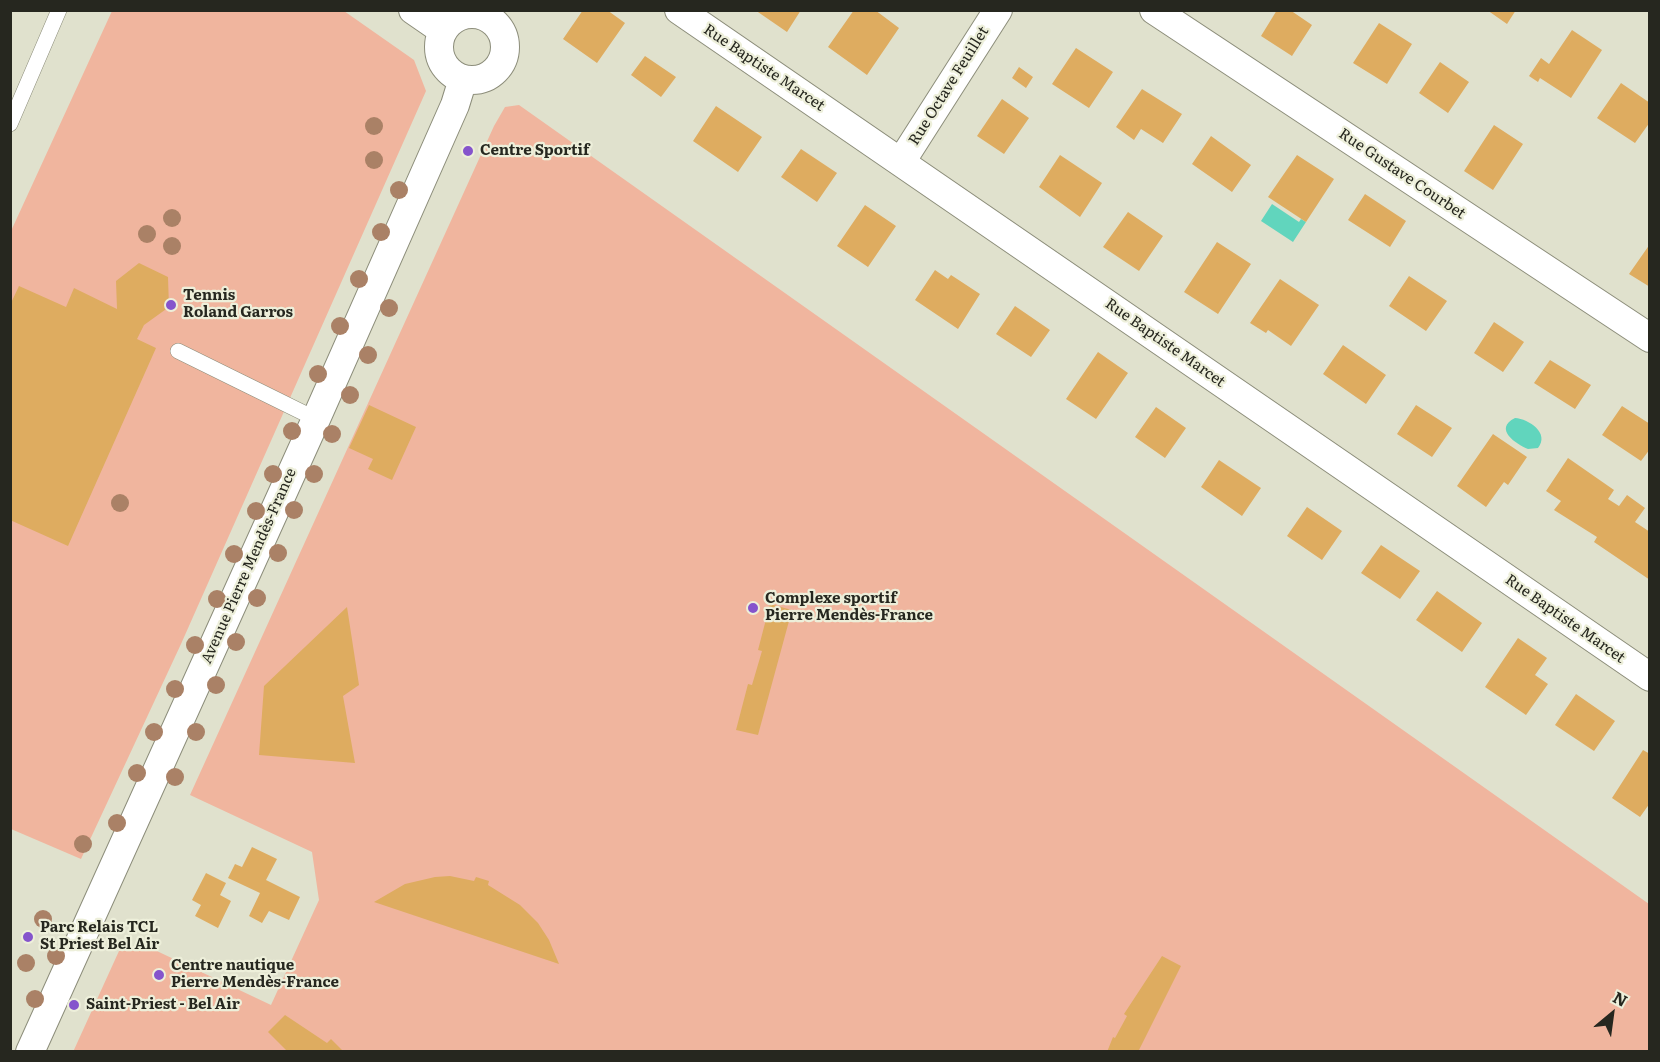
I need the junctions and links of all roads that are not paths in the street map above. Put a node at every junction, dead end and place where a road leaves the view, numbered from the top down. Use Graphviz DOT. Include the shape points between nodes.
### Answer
graph roads {
  1 [pos="59,10"];
  2 [pos="413,10"];
  3 [pos="679,10"];
  4 [pos="998,10"];
  5 [pos="1154,10"];
  6 [pos="493,14"];
  7 [pos="442,30"];
  8 [pos="463,79"];
  9 [pos="12,116"];
  10 [pos="901,162"];
  11 [pos="1650,338"];
  12 [pos="178,351"];
  13 [pos="316,419"];
  14 [pos="1650,677"];
  15 [pos="30,1052"];
  1 -- 9 [label="lane"];
  2 -- 7 [label="street"];
  3 -- 10 [label="street, Rue Baptiste Marcet"];
  4 -- 10 [label="street, Rue Octave Feuillet"];
  5 -- 11 [label="street, Rue Gustave Courbet"];
  6 -- 7 [label="street" via="472,13 454,18"];
  6 -- 8 [label="street" via="505,48 500,64 489,75"];
  7 -- 8 [label="street" via="438,50 446,68"];
  8 -- 13 [label="street, Avenue Pierre Mendès-France"];
  10 -- 14 [label="street, Rue Baptiste Marcet"];
  12 -- 13 [label="lane"];
  13 -- 15 [label="street, Avenue Pierre Mendès-France"];
}
